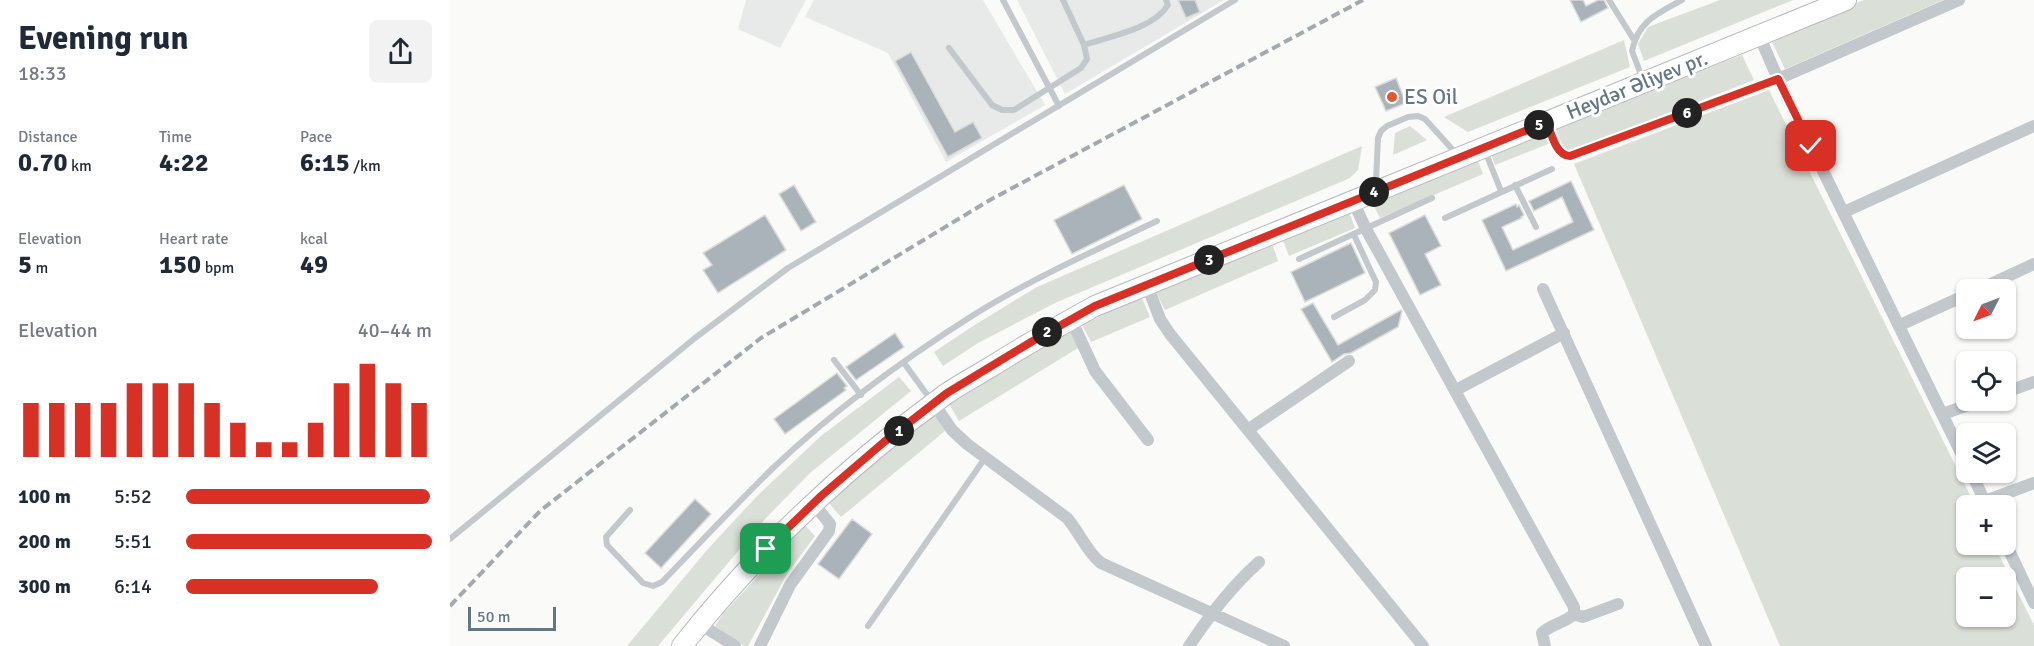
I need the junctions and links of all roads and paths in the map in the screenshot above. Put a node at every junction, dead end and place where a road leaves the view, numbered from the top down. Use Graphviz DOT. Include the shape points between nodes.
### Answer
graph roads {
  1 [pos="1003,0"];
  2 [pos="1063,0"];
  3 [pos="1166,0"];
  4 [pos="1235,0"];
  5 [pos="1609,0"];
  6 [pos="1682,0"];
  7 [pos="1818,0"];
  8 [pos="1846,0"];
  9 [pos="1959,0"];
  10 [pos="1759,35"];
  11 [pos="1635,40"];
  12 [pos="1084,45"];
  13 [pos="949,48"];
  14 [pos="1640,72"];
  15 [pos="1778,79"];
  16 [pos="1049,88"];
  17 [pos="1059,106"];
  18 [pos="1547,122"];
  19 [pos="2034,126"];
  20 [pos="1483,148"];
  21 [pos="1452,150"];
  22 [pos="1552,169"];
  23 [pos="1376,181"];
  24 [pos="1515,185"];
  25 [pos="1501,191"];
  26 [pos="1432,198"];
  27 [pos="1353,201"];
  28 [pos="1844,212"];
  29 [pos="1444,218"];
  30 [pos="1157,221"];
  31 [pos="1536,227"];
  32 [pos="1366,230"];
  33 [pos="1354,235"];
  34 [pos="1299,259"];
  35 [pos="2034,264"];
  36 [pos="2002,279"];
  37 [pos="1147,285"];
  38 [pos="1543,289"];
  39 [pos="1956,300"];
  40 [pos="1334,317"];
  41 [pos="1071,319"];
  42 [pos="1900,325"];
  43 [pos="1564,333"];
  44 [pos="834,360"];
  45 [pos="1349,361"];
  46 [pos="904,363"];
  47 [pos="2034,382"];
  48 [pos="2016,388"];
  49 [pos="1456,390"];
  50 [pos="861,395"];
  51 [pos="931,400"];
  52 [pos="1956,409"];
  53 [pos="1943,414"];
  54 [pos="1249,429"];
  55 [pos="1148,440"];
  56 [pos="1956,442"];
  57 [pos="985,458"];
  58 [pos="2034,483"];
  59 [pos="2005,495"];
  60 [pos="813,503"];
  61 [pos="630,510"];
  62 [pos="450,539"];
  63 [pos="2013,555"];
  64 [pos="1259,562"];
  65 [pos="2029,582"];
  66 [pos="2034,603"];
  67 [pos="1618,604"];
  68 [pos="1211,614"];
  69 [pos="1574,614"];
  70 [pos="700,624"];
  71 [pos="868,626"];
  72 [pos="669,646"];
  73 [pos="682,646"];
  74 [pos="735,646"];
  75 [pos="760,646"];
  76 [pos="1189,646"];
  77 [pos="1284,646"];
  78 [pos="1423,646"];
  79 [pos="1545,646"];
  80 [pos="1706,646"];
  1 -- 16 [label="lane"];
  2 -- 12 [label="lane"];
  3 -- 12 [label="lane" via="1168,5 1162,15 1151,23"];
  4 -- 17 [label="lane"];
  5 -- 11 [label="lane"];
  6 -- 11 [label="lane" via="1652,17 1640,28"];
  7 -- 14 [label="main road, Heydər Əliyev pr."];
  8 -- 10 [label="main road, Heydər Əliyev pr."];
  9 -- 15 [label="street"];
  10 -- 15 [label="street"];
  10 -- 18 [label="main road, Heydər Əliyev pr."];
  11 -- 14 [label="lane" via="1632,51"];
  12 -- 16 [label="lane" via="1087,59 1081,68"];
  13 -- 16 [label="lane" via="992,105 1002,110 1014,110"];
  14 -- 21 [label="main road, Heydər Əliyev pr."];
  15 -- 18 [label="lane" via="1570,156 1560,152"];
  15 -- 28 [label="street"];
  16 -- 17 [label="lane"];
  17 -- 62 [label="lane" via="828,243 749,296"];
  18 -- 20 [label="main road, Heydər Əliyev pr."];
  19 -- 28 [label="street"];
  20 -- 25 [label="lane"];
  20 -- 27 [label="main road, Heydər Əliyev pr."];
  21 -- 23 [label="main road, Heydər Əliyev pr."];
  21 -- 23 [label="lane" via="1425,119 1408,117 1381,131"];
  22 -- 24 [label="lane"];
  23 -- 51 [label="main road, Heydər Əliyev pr." via="1090,297 1025,334"];
  24 -- 25 [label="lane"];
  24 -- 31 [label="lane"];
  25 -- 29 [label="lane"];
  26 -- 32 [label="lane"];
  27 -- 32 [label="street"];
  27 -- 37 [label="main road, Heydər Əliyev pr."];
  28 -- 42 [label="street"];
  30 -- 46 [label="lane" via="1055,270 976,314"];
  32 -- 33 [label="lane"];
  32 -- 49 [label="street"];
  33 -- 34 [label="lane"];
  33 -- 40 [label="lane" via="1376,290"];
  35 -- 36 [label="street"];
  37 -- 41 [label="main road, Heydər Əliyev pr."];
  37 -- 54 [label="street" via="1170,334"];
  38 -- 43 [label="street"];
  39 -- 42 [label="street"];
  41 -- 51 [label="main road, Heydər Əliyev pr."];
  41 -- 55 [label="street" via="1095,371"];
  42 -- 53 [label="street"];
  43 -- 49 [label="street"];
  43 -- 80 [label="street"];
  44 -- 50 [label="lane"];
  45 -- 54 [label="street"];
  46 -- 50 [label="lane"];
  46 -- 51 [label="lane"];
  47 -- 48 [label="street"];
  49 -- 69 [label="street" via="1574,607"];
  50 -- 61 [label="lane" via="774,468 662,582 653,586 643,583 607,545 606,537"];
  51 -- 57 [label="street" via="952,430"];
  51 -- 60 [label="main road, Heydər Əliyev pr."];
  51 -- 72 [label="main road, Heydər Əliyev pr." via="877,434 786,513"];
  52 -- 53 [label="street"];
  53 -- 56 [label="street"];
  54 -- 78 [label="street"];
  57 -- 68 [label="street" via="1067,518 1101,563"];
  57 -- 71 [label="lane"];
  58 -- 59 [label="street"];
  60 -- 70 [label="main road, Heydər Əliyev pr."];
  60 -- 75 [label="street" via="830,524 829,531 790,585"];
  63 -- 65 [label="street"];
  64 -- 68 [label="street"];
  65 -- 66 [label="street"];
  67 -- 69 [label="street" via="1583,617"];
  68 -- 76 [label="street"];
  68 -- 77 [label="street"];
  69 -- 79 [label="street" via="1542,633"];
  70 -- 73 [label="main road, Heydər Əliyev pr."];
  70 -- 74 [label="street"];
}
